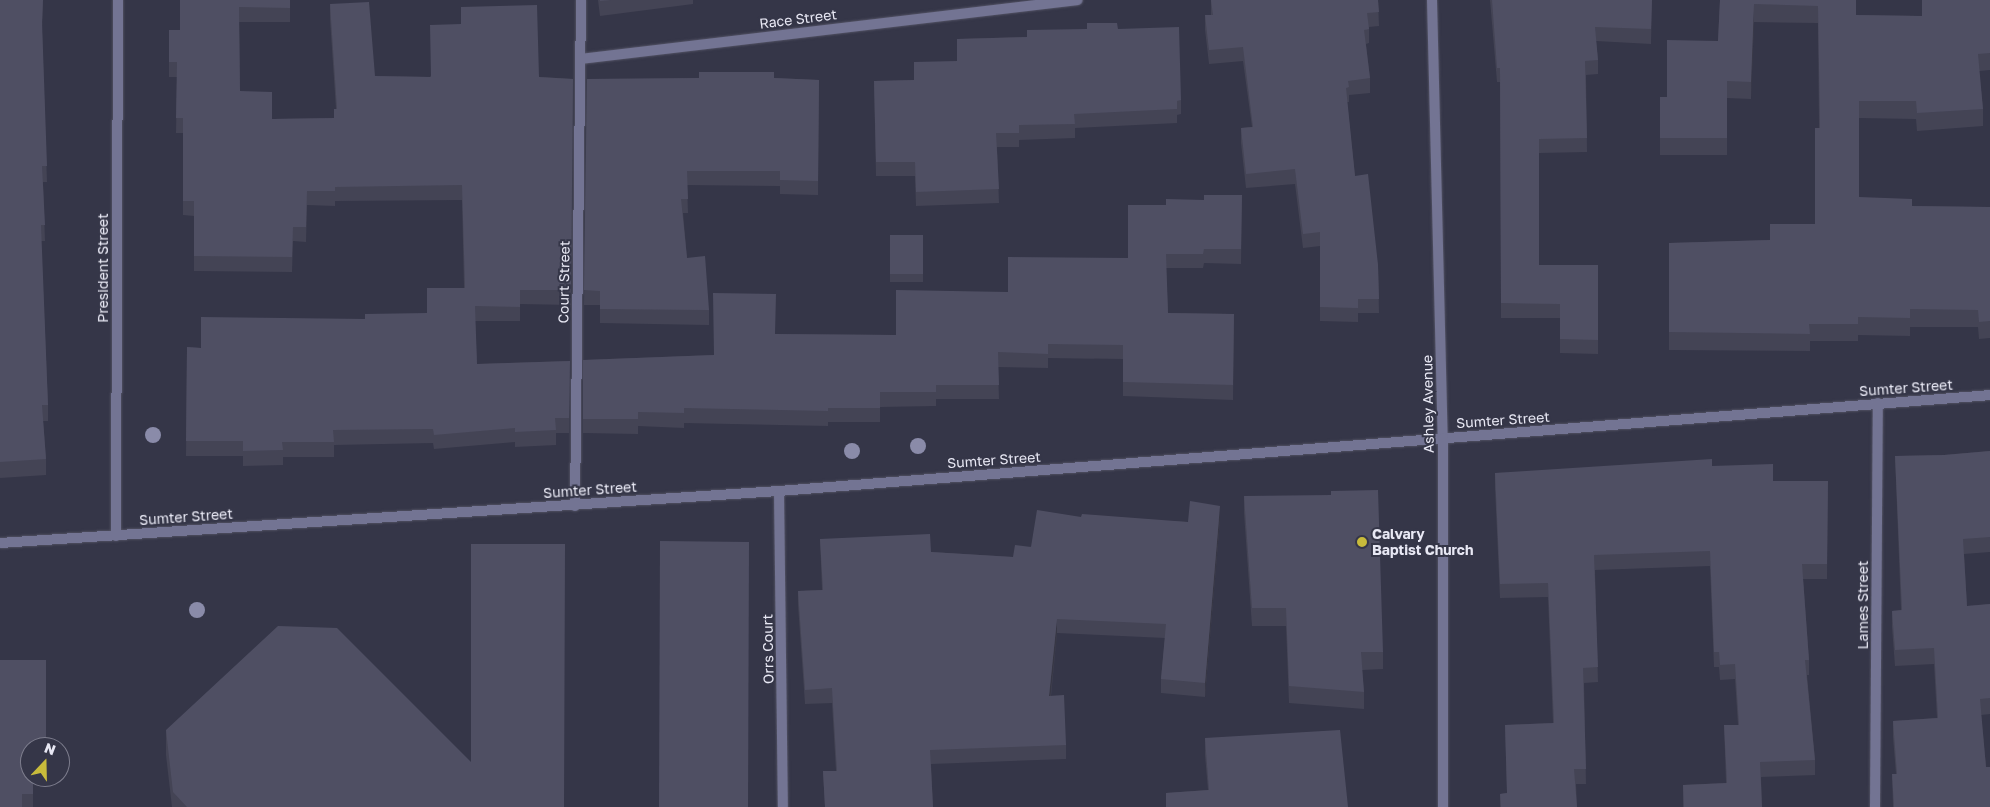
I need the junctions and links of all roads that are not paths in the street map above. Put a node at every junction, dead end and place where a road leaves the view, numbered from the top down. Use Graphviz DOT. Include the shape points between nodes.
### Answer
graph roads {
  1 [pos="118,0"];
  2 [pos="581,0"];
  3 [pos="1078,0"];
  4 [pos="1432,0"];
  5 [pos="581,59"];
  6 [pos="1990,395"];
  7 [pos="1878,403"];
  8 [pos="1443,438"];
  9 [pos="779,490"];
  10 [pos="575,506"];
  11 [pos="116,536"];
  12 [pos="0,543"];
  13 [pos="783,807"];
  14 [pos="1443,807"];
  15 [pos="1875,807"];
  1 -- 11 [label="street, President Street"];
  2 -- 5 [label="street, Court Street"];
  3 -- 5 [label="street, Race Street"];
  4 -- 8 [label="street, Ashley Avenue"];
  5 -- 10 [label="street, Court Street"];
  6 -- 7 [label="street, Sumter Street"];
  7 -- 8 [label="street, Sumter Street"];
  7 -- 15 [label="street, Lames Street"];
  8 -- 9 [label="street, Sumter Street"];
  8 -- 14 [label="street, Ashley Avenue"];
  9 -- 10 [label="street, Sumter Street"];
  9 -- 13 [label="street, Orrs Court"];
  10 -- 11 [label="street, Sumter Street"];
  11 -- 12 [label="street, Sumter Street"];
}
